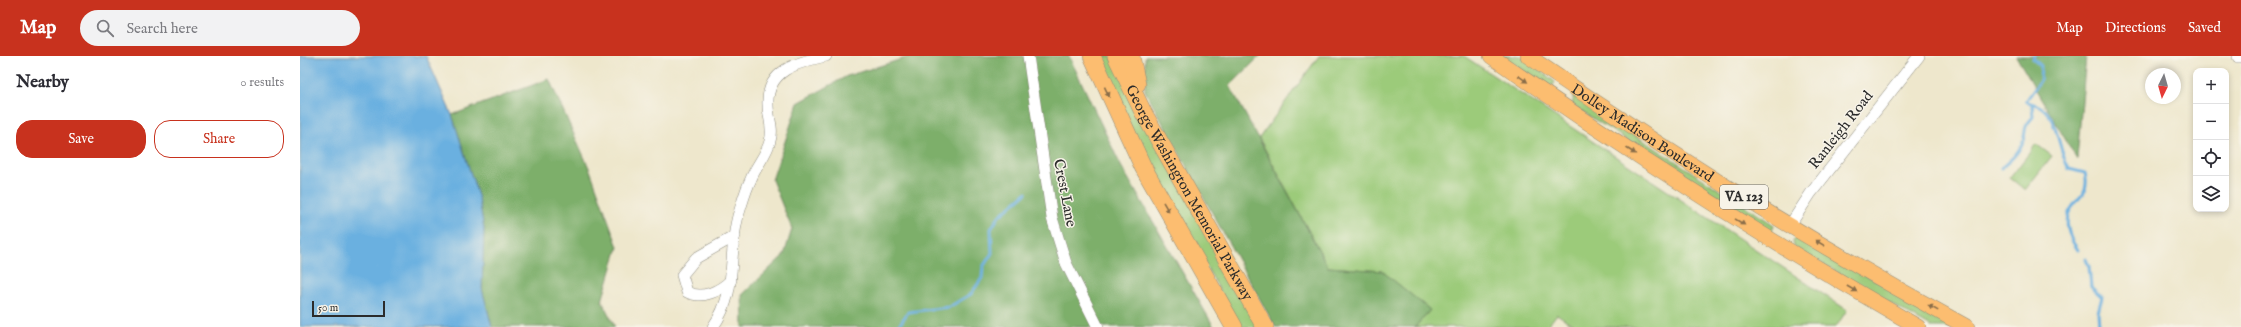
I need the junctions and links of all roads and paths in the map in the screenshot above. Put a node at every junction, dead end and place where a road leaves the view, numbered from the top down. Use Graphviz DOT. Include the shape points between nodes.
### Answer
graph roads {
  1 [pos="826,56"];
  2 [pos="1028,56"];
  3 [pos="1092,56"];
  4 [pos="1116,56"];
  5 [pos="1131,56"];
  6 [pos="1491,56"];
  7 [pos="1528,56"];
  8 [pos="1919,56"];
  9 [pos="2238,56"];
  10 [pos="2241,57"];
  11 [pos="1567,83"];
  12 [pos="1556,101"];
  13 [pos="1153,130"];
  14 [pos="1790,225"];
  15 [pos="735,236"];
  16 [pos="1778,245"];
  17 [pos="732,280"];
  18 [pos="713,327"];
  19 [pos="1098,327"];
  20 [pos="1234,327"];
  21 [pos="1264,327"];
  22 [pos="1918,327"];
  23 [pos="1967,327"];
  1 -- 15 [label="street" via="810,59 787,69 771,84 768,106 772,136 745,193"];
  2 -- 19 [label="street, Crest Lane" via="1052,218 1073,280"];
  3 -- 20 [label="highway, George Washington Memorial Parkway, one-way" via="1140,161"];
  4 -- 13 [label="highway, George Washington Memorial Parkway"];
  5 -- 13 [label="highway" via="1133,74"];
  6 -- 12 [label="main road, Dolley Madison Boulevard / VA 123, one-way"];
  7 -- 11 [label="main road, Dolley Madison Boulevard / VA 123"];
  8 -- 14 [label="street, Ranleigh Road" via="1811,193"];
  9 -- 10 [label="street"];
  11 -- 12 [label="main road"];
  11 -- 14 [label="main road, Dolley Madison Boulevard / VA 123"];
  12 -- 16 [label="main road, Dolley Madison Boulevard / VA 123, one-way"];
  13 -- 21 [label="highway, George Washington Memorial Parkway"];
  14 -- 16 [label="main road"];
  23 -- 14 [label="main road, Dolley Madison Boulevard / VA 123, one-way"];
  15 -- 17 [label="street"];
  15 -- 17 [label="street" via="696,258 682,275 687,292 701,296 720,289"];
  16 -- 22 [label="main road, Dolley Madison Boulevard / VA 123, one-way"];
  17 -- 18 [label="street" via="724,309"];
}
